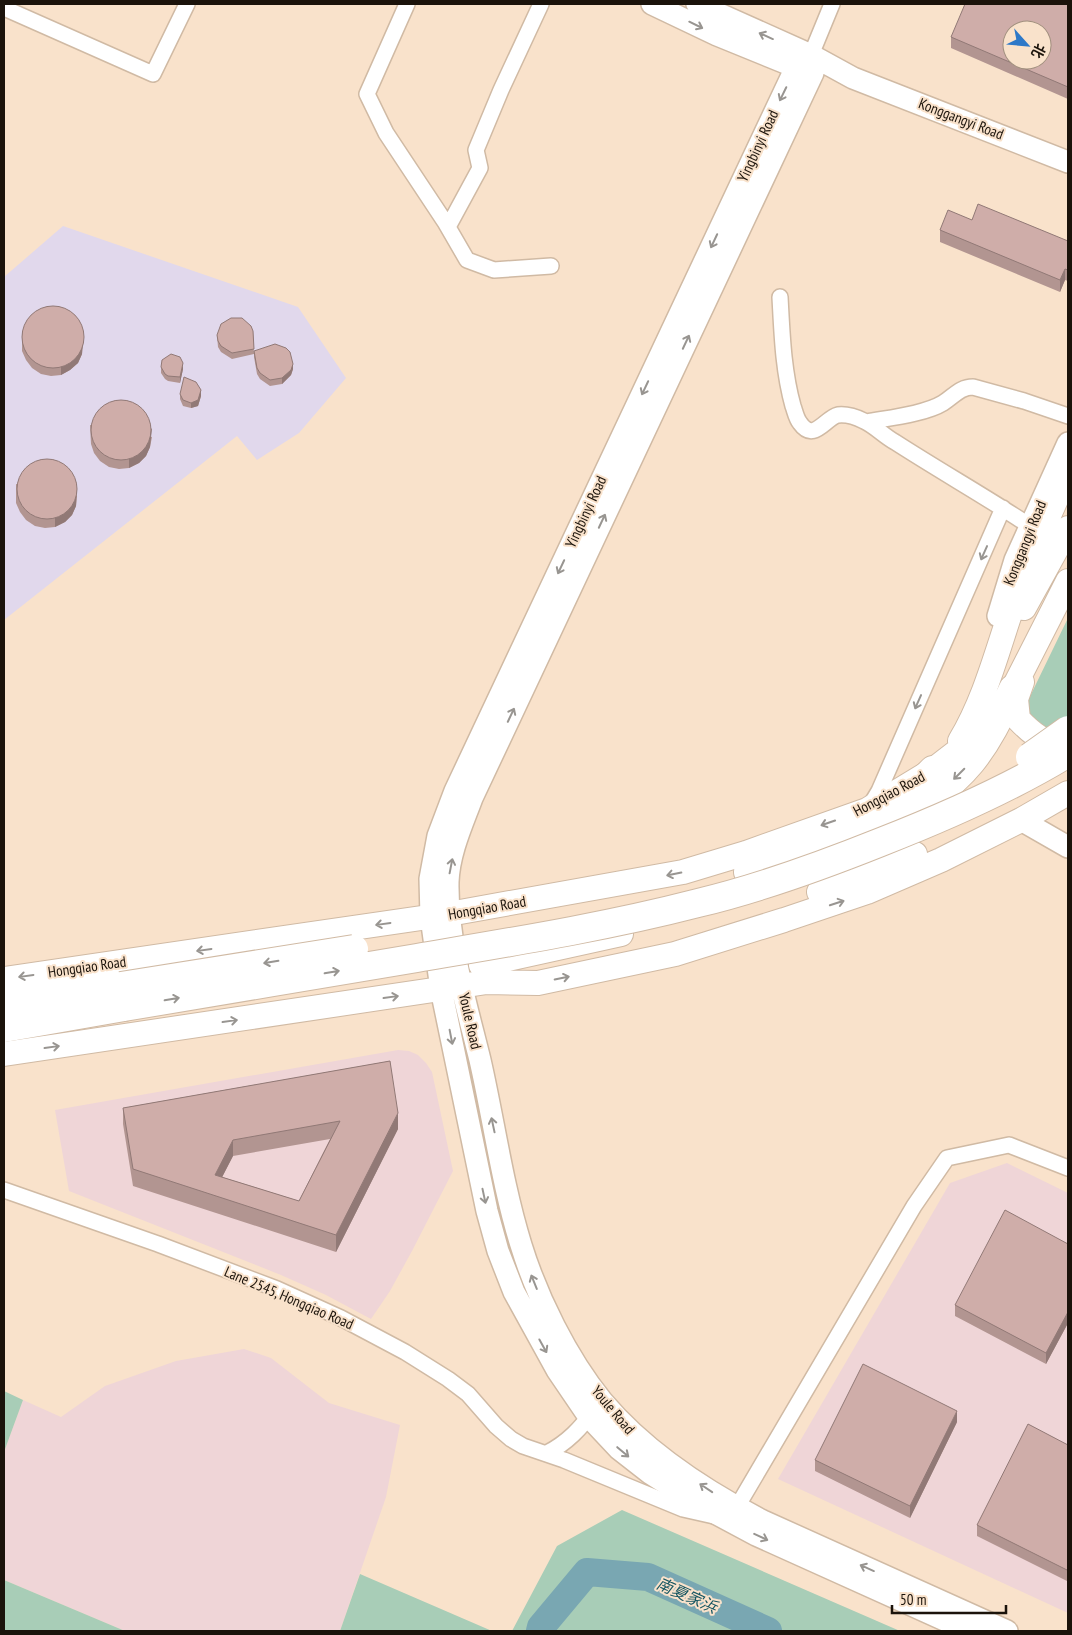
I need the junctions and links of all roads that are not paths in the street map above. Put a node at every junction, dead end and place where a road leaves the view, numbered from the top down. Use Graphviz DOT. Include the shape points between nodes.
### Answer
graph roads {
  1 [pos="187,4"];
  2 [pos="407,4"];
  3 [pos="541,4"];
  4 [pos="652,4"];
  5 [pos="697,4"];
  6 [pos="832,4"];
  7 [pos="4,8"];
  8 [pos="806,65"];
  9 [pos="1068,162"];
  10 [pos="448,227"];
  11 [pos="551,266"];
  12 [pos="780,296"];
  13 [pos="1068,416"];
  14 [pos="867,422"];
  15 [pos="1068,443"];
  16 [pos="1068,473"];
  17 [pos="1003,508"];
  18 [pos="1030,526"];
  19 [pos="1068,529"];
  20 [pos="1068,582"];
  21 [pos="1030,654"];
  22 [pos="988,677"];
  23 [pos="1013,689"];
  24 [pos="1068,730"];
  25 [pos="1068,744"];
  26 [pos="1068,753"];
  27 [pos="940,764"];
  28 [pos="1068,779"];
  29 [pos="1068,793"];
  30 [pos="867,810"];
  31 [pos="1020,820"];
  32 [pos="888,839"];
  33 [pos="1068,847"];
  34 [pos="826,848"];
  35 [pos="440,916"];
  36 [pos="484,973"];
  37 [pos="4,980"];
  38 [pos="452,988"];
  39 [pos="122,997"];
  40 [pos="4,1004"];
  41 [pos="4,1028"];
  42 [pos="4,1054"];
  43 [pos="1068,1168"];
  44 [pos="4,1190"];
  45 [pos="601,1400"];
  46 [pos="589,1417"];
  47 [pos="547,1453"];
  48 [pos="730,1513"];
  49 [pos="969,1631"];
  50 [pos="1007,1631"];
  1 -- 7 [label="street" via="153,74"];
  2 -- 10 [label="street" via="367,94 386,133"];
  3 -- 10 [label="street" via="476,150 480,168"];
  4 -- 8 [label="main road, Konggangyi Road, one-way" via="717,35"];
  8 -- 5 [label="main road, Konggangyi Road, one-way"];
  6 -- 8 [label="street, Yingbinyi Road"];
  8 -- 9 [label="main road, Konggangyi Road" via="853,78"];
  8 -- 35 [label="main road, Yingbinyi Road" via="455,791 438,836 430,880"];
  10 -- 11 [label="street" via="467,260 494,270"];
  12 -- 14 [label="street" via="782,350 788,390 800,424 811,431 817,430 837,415 850,415"];
  13 -- 14 [label="street" via="967,387 932,408"];
  14 -- 17 [label="street" via="895,443"];
  15 -- 18 [label="main road, Konggangyi Road"];
  16 -- 22 [label="main road, Hongqiao Road" via="1020,584"];
  17 -- 18 [label="street"];
  17 -- 30 [label="street, one-way" via="879,792"];
  18 -- 22 [label="main road, Konggangyi Road" via="1015,560 996,621"];
  19 -- 22 [label="main road"];
  19 -- 23 [label="main road"];
  20 -- 21 [label="main road, Hongqiao Road"];
  21 -- 23 [label="main road, Hongqiao Road"];
  21 -- 25 [label="main road" via="1016,699 1018,719 1031,733 1046,741"];
  22 -- 27 [label="main road, Hongqiao Road" via="970,725"];
  23 -- 27 [label="main road, Hongqiao Road" via="988,723"];
  23 -- 34 [label="highway, one-way" via="972,762 956,778 932,798 891,822"];
  24 -- 32 [label="highway, bridge" via="961,800"];
  26 -- 32 [label="highway, bridge" via="951,814"];
  26 -- 36 [label="main road" via="1015,790 981,808 795,886 699,917"];
  27 -- 30 [label="main road, Hongqiao Road"];
  27 -- 34 [label="highway" via="904,799"];
  28 -- 36 [label="main road" via="1021,807 965,833 859,877 717,926 653,944 535,968"];
  29 -- 31 [label="main road"];
  30 -- 35 [label="main road, Hongqiao Road, one-way" via="682,872"];
  31 -- 33 [label="main road"];
  36 -- 31 [label="main road, one-way" via="538,983 684,951 867,892 941,860"];
  39 -- 32 [label="highway, one-way, bridge" via="586,929 768,884"];
  34 -- 39 [label="highway, one-way, bridge" via="691,890"];
  35 -- 37 [label="main road, Hongqiao Road, one-way"];
  35 -- 38 [label="main road, Yingbinyi Road"];
  36 -- 38 [label="main road"];
  42 -- 38 [label="main road, one-way"];
  45 -- 38 [label="main road, Youle Road, one-way" via="551,1319 534,1283 506,1188 480,1062"];
  38 -- 46 [label="main road, Youle Road, one-way" via="487,1211 498,1251 514,1292 556,1370"];
  39 -- 40 [label="highway"];
  39 -- 41 [label="highway"];
  43 -- 48 [label="street" via="1009,1145 947,1158 914,1206"];
  44 -- 47 [label="street, Lane 2545, Hongqiao Road" via="158,1244 341,1318 448,1379 468,1394 512,1439"];
  45 -- 46 [label="street"];
  48 -- 45 [label="main road, Youle Road, one-way" via="636,1437"];
  46 -- 47 [label="street" via="561,1446"];
  46 -- 48 [label="main road, Youle Road, one-way" via="618,1449 645,1469"];
  47 -- 48 [label="street, Lane 2545, Hongqiao Road" via="683,1509"];
  48 -- 49 [label="main road, Youle Road, one-way" via="756,1535"];
  50 -- 48 [label="main road, Youle Road, one-way" via="763,1521"];
}
